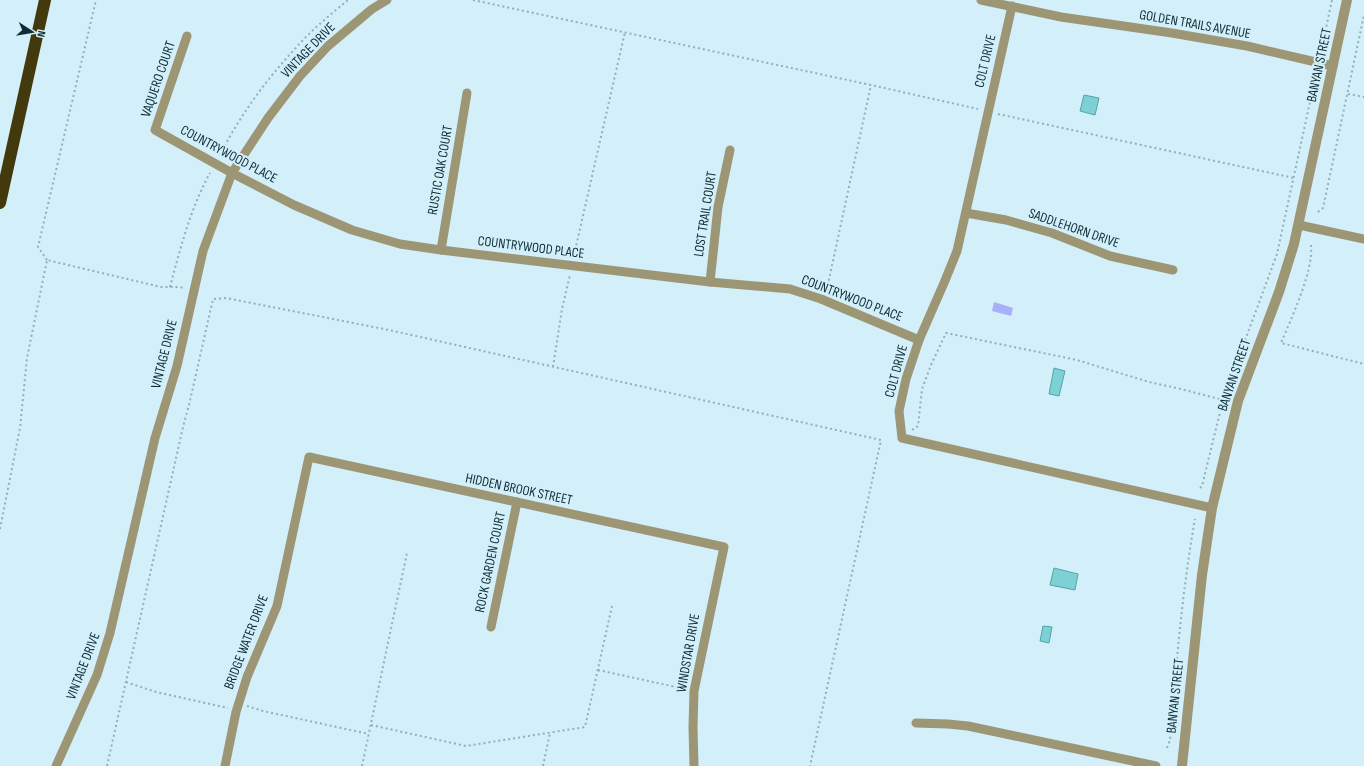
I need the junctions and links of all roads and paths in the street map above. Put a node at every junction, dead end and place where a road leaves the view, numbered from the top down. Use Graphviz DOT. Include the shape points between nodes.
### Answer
graph roads {
  1 [pos="45,0"];
  2 [pos="96,0"];
  3 [pos="348,0"];
  4 [pos="387,0"];
  5 [pos="473,0"];
  6 [pos="981,0"];
  7 [pos="1332,0"];
  8 [pos="1347,0"];
  9 [pos="1012,6"];
  10 [pos="1364,15"];
  11 [pos="625,32"];
  12 [pos="187,36"];
  13 [pos="1320,45"];
  14 [pos="1333,66"];
  15 [pos="1313,78"];
  16 [pos="871,85"];
  17 [pos="467,93"];
  18 [pos="1348,94"];
  19 [pos="1364,97"];
  20 [pos="988,111"];
  21 [pos="155,130"];
  22 [pos="730,150"];
  23 [pos="215,164"];
  24 [pos="232,173"];
  25 [pos="1294,178"];
  26 [pos="0,203"];
  27 [pos="966,212"];
  28 [pos="1318,212"];
  29 [pos="1299,225"];
  30 [pos="1364,239"];
  31 [pos="1311,245"];
  32 [pos="441,250"];
  33 [pos="47,260"];
  34 [pos="572,266"];
  35 [pos="1173,270"];
  36 [pos="710,282"];
  37 [pos="170,287"];
  38 [pos="194,290"];
  39 [pos="821,299"];
  40 [pos="919,340"];
  41 [pos="1364,364"];
  42 [pos="552,367"];
  43 [pos="1223,400"];
  44 [pos="902,438"];
  45 [pos="308,458"];
  46 [pos="1200,488"];
  47 [pos="517,502"];
  48 [pos="1212,508"];
  49 [pos="1195,519"];
  50 [pos="0,529"];
  51 [pos="724,547"];
  52 [pos="407,553"];
  53 [pos="612,606"];
  54 [pos="491,627"];
  55 [pos="598,670"];
  56 [pos="126,682"];
  57 [pos="694,692"];
  58 [pos="237,707"];
  59 [pos="916,723"];
  60 [pos="371,725"];
  61 [pos="550,732"];
  62 [pos="369,734"];
  63 [pos="1167,748"];
  64 [pos="56,766"];
  65 [pos="107,766"];
  66 [pos="225,766"];
  67 [pos="362,766"];
  68 [pos="543,766"];
  69 [pos="694,766"];
  70 [pos="810,766"];
  71 [pos="1156,766"];
  72 [pos="1182,766"];
  1 -- 26 [label="highway"];
  2 -- 33 [label="path" via="38,247"];
  3 -- 23 [label="path" via="294,49 272,76 242,117"];
  4 -- 24 [label="street, VINTAGE DRIVE" via="372,9 328,46 305,71 268,118"];
  5 -- 11 [label="path"];
  6 -- 9 [label="street, GOLDEN TRAILS AVENUE"];
  7 -- 13 [label="path" via="1323,42"];
  8 -- 14 [label="street, BANYAN STREET"];
  9 -- 14 [label="street, GOLDEN TRAILS AVENUE" via="1061,17 1247,46"];
  9 -- 20 [label="street, COLT DRIVE"];
  10 -- 18 [label="path"];
  11 -- 16 [label="path"];
  11 -- 34 [label="path"];
  12 -- 21 [label="street, VAQUERO COURT"];
  14 -- 29 [label="street, BANYAN STREET"];
  15 -- 25 [label="path"];
  16 -- 20 [label="path"];
  16 -- 39 [label="path" via="828,284"];
  17 -- 32 [label="street, RUSTIC OAK COURT"];
  18 -- 19 [label="path"];
  18 -- 28 [label="path" via="1323,208"];
  20 -- 25 [label="path"];
  20 -- 27 [label="street, COLT DRIVE"];
  21 -- 23 [label="street, COUNTRYWOOD PLACE"];
  22 -- 36 [label="street, LOST TRAIL COURT" via="718,207"];
  23 -- 24 [label="street, COUNTRYWOOD PLACE"];
  23 -- 37 [label="path" via="206,179 189,223"];
  24 -- 32 [label="street, COUNTRYWOOD PLACE" via="352,230 400,244"];
  24 -- 38 [label="street, VINTAGE DRIVE" via="203,252"];
  25 -- 43 [label="path" via="1277,254"];
  27 -- 35 [label="street, SADDLEHORN DRIVE" via="1052,233 1110,256"];
  27 -- 40 [label="street, COLT DRIVE" via="956,251"];
  29 -- 30 [label="street"];
  29 -- 48 [label="street, BANYAN STREET" via="1280,292 1238,401"];
  31 -- 41 [label="path" via="1308,272 1281,342"];
  32 -- 34 [label="street, COUNTRYWOOD PLACE"];
  33 -- 37 [label="path"];
  33 -- 50 [label="path" via="27,358 20,428"];
  34 -- 36 [label="street, COUNTRYWOOD PLACE"];
  34 -- 42 [label="path"];
  36 -- 39 [label="street, COUNTRYWOOD PLACE" via="790,289"];
  37 -- 38 [label="path"];
  38 -- 64 [label="street, VINTAGE DRIVE" via="178,366 155,438 110,633 97,675"];
  39 -- 40 [label="street, COUNTRYWOOD PLACE"];
  40 -- 44 [label="street, COLT DRIVE" via="899,411"];
  42 -- 56 [label="path" via="381,329 226,298 213,299"];
  42 -- 70 [label="path" via="881,440"];
  43 -- 44 [label="path" via="1149,382 1077,360 946,333 922,389 918,426"];
  43 -- 46 [label="path"];
  44 -- 48 [label="street"];
  45 -- 47 [label="street, HIDDEN BROOK STREET"];
  45 -- 58 [label="street, BRIDGE WATER DRIVE" via="277,606"];
  47 -- 51 [label="street, HIDDEN BROOK STREET"];
  47 -- 54 [label="street, ROCK GARDEN COURT"];
  48 -- 72 [label="street, BANYAN STREET" via="1202,575"];
  49 -- 63 [label="path" via="1180,628 1170,740"];
  51 -- 57 [label="street, WINDSTAR DRIVE"];
  52 -- 60 [label="path"];
  53 -- 55 [label="path"];
  55 -- 57 [label="path"];
  55 -- 61 [label="path" via="585,727"];
  56 -- 58 [label="path" via="156,692"];
  56 -- 65 [label="path"];
  57 -- 69 [label="street, WINDSTAR DRIVE"];
  58 -- 62 [label="path"];
  58 -- 66 [label="street, BRIDGE WATER DRIVE"];
  59 -- 71 [label="street" via="968,726"];
  60 -- 61 [label="path" via="466,746"];
  60 -- 62 [label="path"];
  61 -- 68 [label="path"];
  62 -- 67 [label="path"];
}
